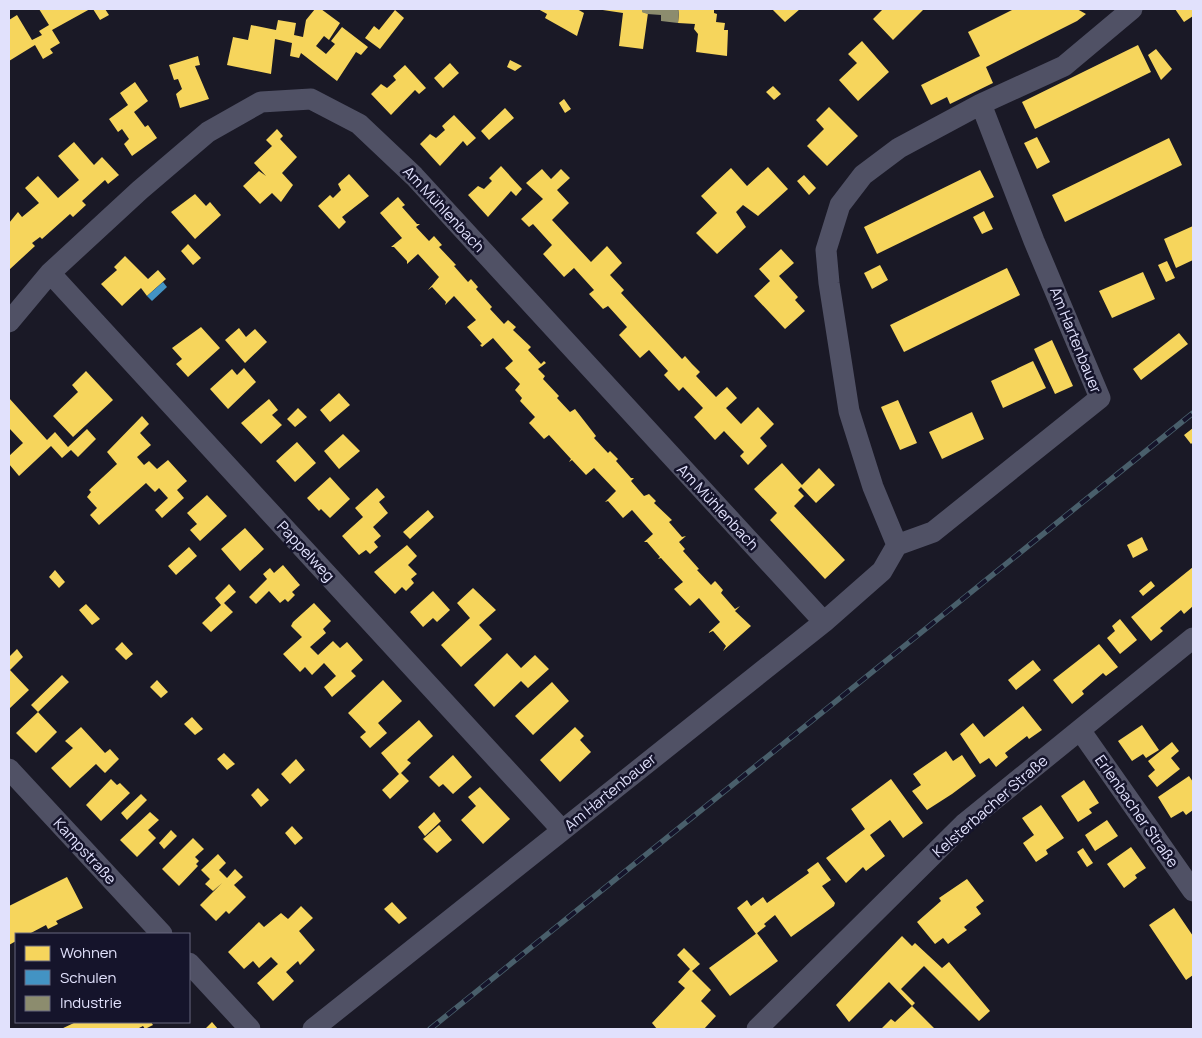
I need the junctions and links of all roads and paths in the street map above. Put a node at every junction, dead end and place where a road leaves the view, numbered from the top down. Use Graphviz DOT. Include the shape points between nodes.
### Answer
graph roads {
  1 [pos="1128,13"];
  2 [pos="981,104"];
  3 [pos="50,273"];
  4 [pos="9,322"];
  5 [pos="897,545"];
  6 [pos="824,622"];
  7 [pos="1193,638"];
  8 [pos="1080,730"];
  9 [pos="9,769"];
  10 [pos="562,830"];
  11 [pos="1193,891"];
  12 [pos="161,933"];
  13 [pos="190,964"];
  14 [pos="250,1029"];
  15 [pos="313,1029"];
  16 [pos="756,1029"];
  1 -- 2 [label="street" via="1064,66"];
  2 -- 5 [label="street" via="913,139 863,175 840,205 826,250 849,411 873,487"];
  2 -- 5 [label="street, Am Hartenbauer" via="1100,398 934,532"];
  3 -- 4 [label="street, Am Mühlenbach"];
  3 -- 6 [label="street, Am Mühlenbach" via="208,132 261,102 311,99 359,124 414,176"];
  3 -- 10 [label="street, Pappelweg"];
  5 -- 6 [label="street, Am Hartenbauer" via="882,571"];
  6 -- 10 [label="street, Am Hartenbauer"];
  7 -- 8 [label="street, Kelsterbacher Straße"];
  8 -- 11 [label="street, Erlenbacher Straße"];
  8 -- 16 [label="street, Kelsterbacher Straße" via="964,824"];
  9 -- 12 [label="street, Kampstraße"];
  10 -- 15 [label="street, Am Hartenbauer"];
  13 -- 14 [label="street"];
}
